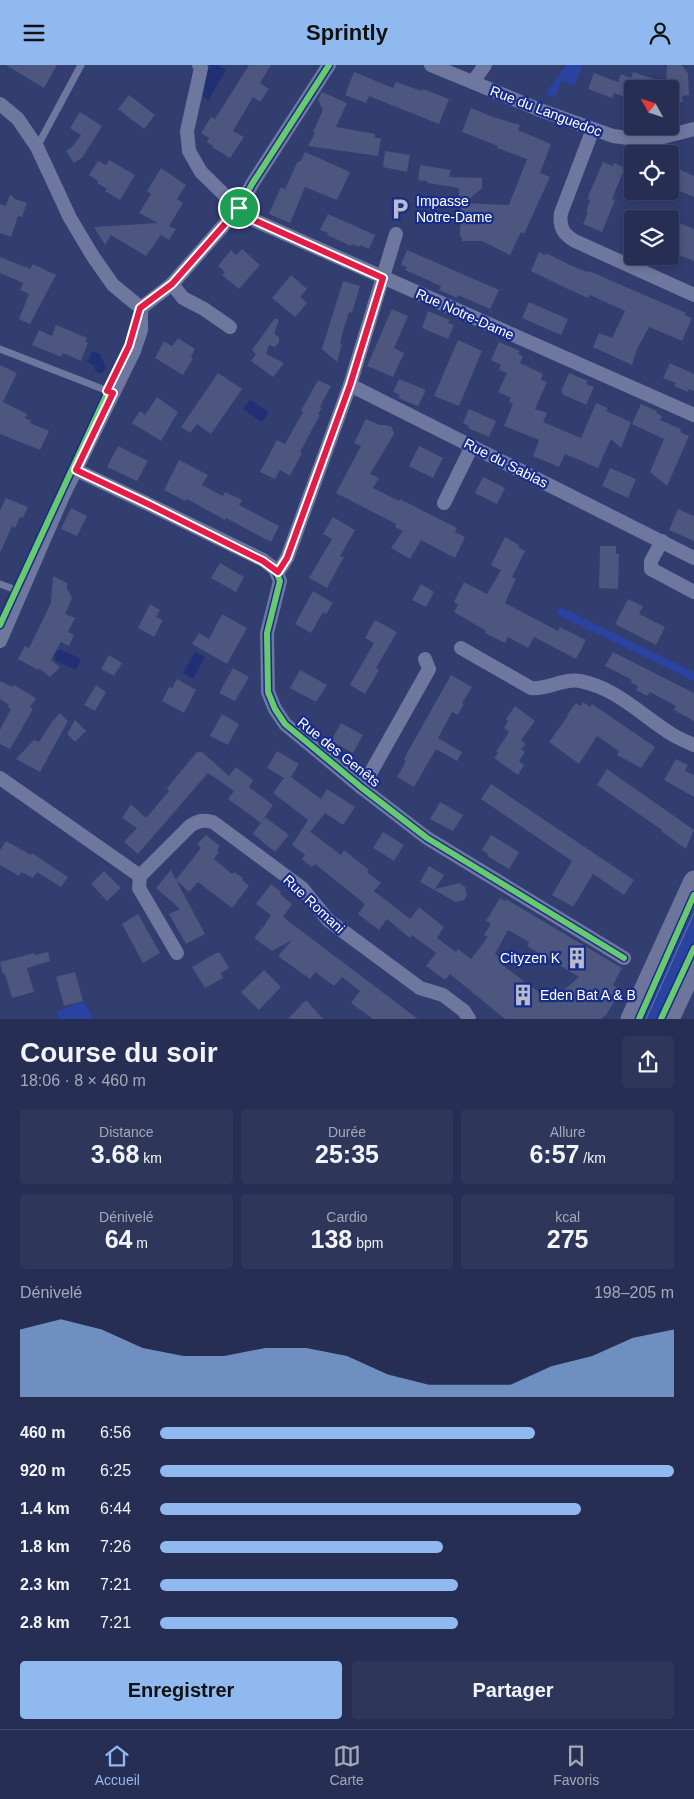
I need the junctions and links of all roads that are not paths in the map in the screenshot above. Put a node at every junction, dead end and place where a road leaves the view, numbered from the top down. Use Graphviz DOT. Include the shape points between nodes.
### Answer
graph roads {
  1 [pos="81,65"];
  2 [pos="199,65"];
  3 [pos="330,65"];
  4 [pos="431,65"];
  5 [pos="485,65"];
  6 [pos="473,83"];
  7 [pos="0,104"];
  8 [pos="593,129"];
  9 [pos="694,129"];
  10 [pos="37,147"];
  11 [pos="239,208"];
  12 [pos="396,234"];
  13 [pos="383,278"];
  14 [pos="172,284"];
  15 [pos="694,295"];
  16 [pos="140,308"];
  17 [pos="230,327"];
  18 [pos="0,349"];
  19 [pos="350,385"];
  20 [pos="113,393"];
  21 [pos="694,415"];
  22 [pos="472,446"];
  23 [pos="76,470"];
  24 [pos="444,503"];
  25 [pos="662,541"];
  26 [pos="694,558"];
  27 [pos="278,572"];
  28 [pos="0,584"];
  29 [pos="22,592"];
  30 [pos="694,592"];
  31 [pos="0,641"];
  32 [pos="461,648"];
  33 [pos="425,659"];
  34 [pos="694,745"];
  35 [pos="0,778"];
  36 [pos="362,788"];
  37 [pos="140,875"];
  38 [pos="694,881"];
  39 [pos="178,953"];
  40 [pos="624,958"];
  41 [pos="694,965"];
  42 [pos="469,1019"];
  43 [pos="631,1019"];
  44 [pos="669,1019"];
  1 -- 10 [label="lane"];
  2 -- 11 [label="street, Rue Notre-Dame" via="201,68 187,131 189,151 201,172"];
  3 -- 11 [label="street"];
  4 -- 6 [label="street, Rue du Languedoc"];
  5 -- 6 [label="street"];
  6 -- 8 [label="street, Rue du Languedoc"];
  7 -- 10 [label="street" via="18,119"];
  8 -- 9 [label="street, Rue du Languedoc" via="613,136 640,139"];
  8 -- 15 [label="street" via="561,213 561,229 575,241"];
  10 -- 16 [label="street" via="70,218 94,258 112,285"];
  11 -- 13 [label="street, Rue Notre-Dame" via="247,217"];
  11 -- 14 [label="street"];
  12 -- 13 [label="street"];
  13 -- 19 [label="street"];
  13 -- 21 [label="street, Rue Notre-Dame"];
  14 -- 16 [label="street"];
  14 -- 17 [label="street" via="183,298"];
  16 -- 20 [label="street" via="141,330"];
  18 -- 20 [label="lane"];
  19 -- 22 [label="street, Rue du Sablas"];
  19 -- 27 [label="street" via="287,558"];
  20 -- 23 [label="street"];
  22 -- 24 [label="street"];
  22 -- 25 [label="street, Rue du Sablas"];
  23 -- 27 [label="street" via="263,561"];
  23 -- 29 [label="street"];
  25 -- 26 [label="street, Rue du Sablas"];
  25 -- 30 [label="street" via="651,561 651,569"];
  27 -- 36 [label="street, Rue des Genêts" via="280,581 267,633 268,692 274,709 292,732"];
  28 -- 29 [label="lane"];
  29 -- 31 [label="street"];
  32 -- 34 [label="street" via="530,688 573,681 600,686 673,735"];
  33 -- 36 [label="street, Rue des Genêts" via="429,669"];
  35 -- 37 [label="street"];
  36 -- 40 [label="street, Rue des Genêts" via="427,838"];
  37 -- 39 [label="street" via="139,888"];
  37 -- 42 [label="street, Rue Romani" via="190,826 205,820 213,823 302,888 328,920 420,988 443,995"];
  38 -- 43 [label="main road"];
  41 -- 44 [label="main road"];
}
